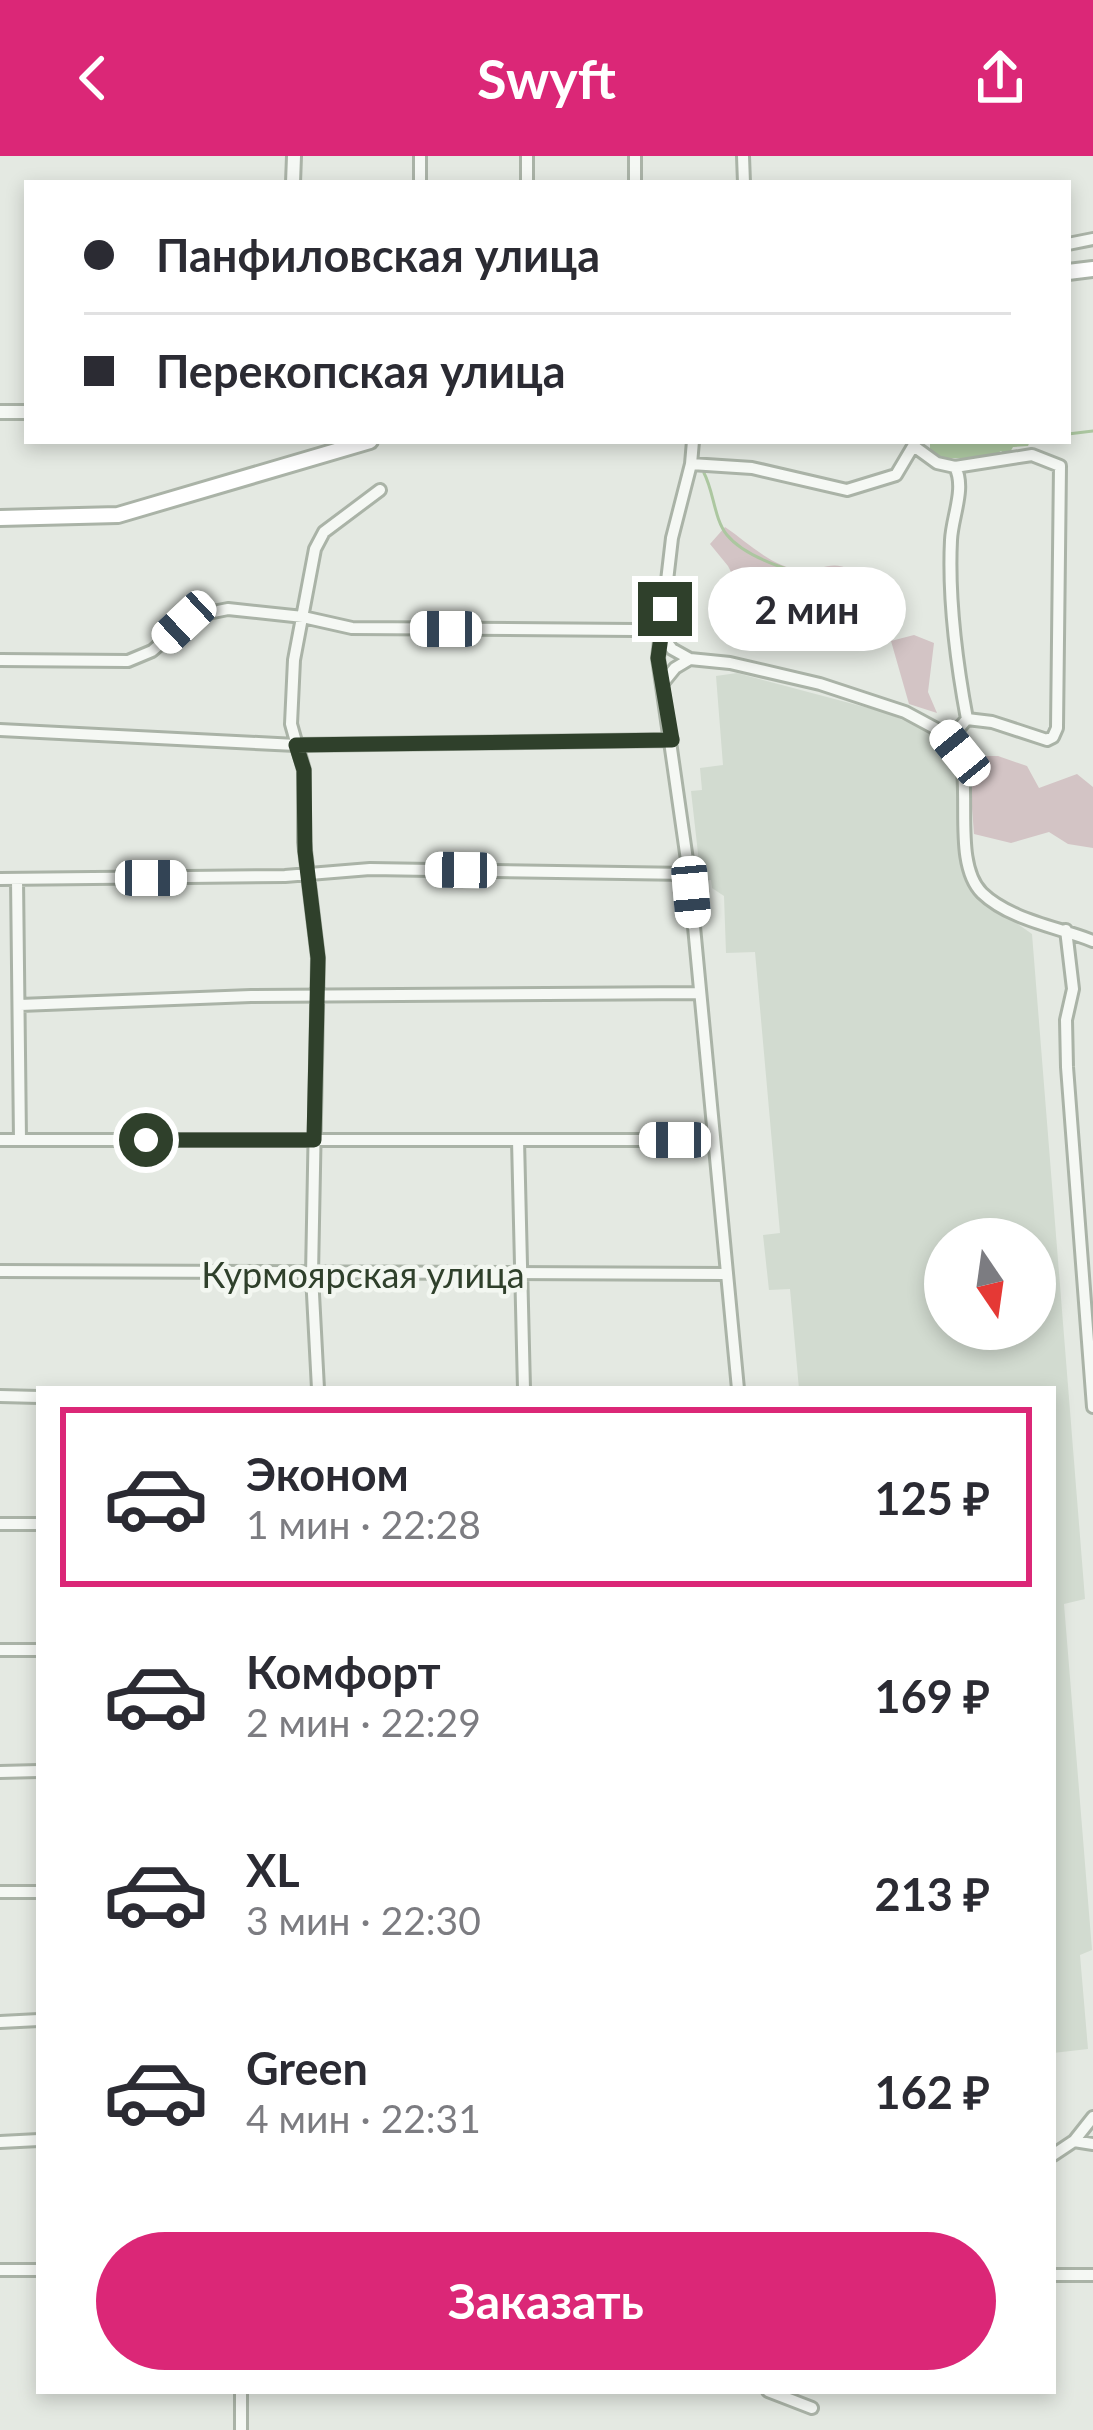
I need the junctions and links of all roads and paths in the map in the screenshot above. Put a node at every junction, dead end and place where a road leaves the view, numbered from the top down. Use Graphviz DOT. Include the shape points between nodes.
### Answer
graph roads {
  1 [pos="360,444"];
  2 [pos="693,444"];
  3 [pos="915,444"];
  4 [pos="691,464"];
  5 [pos="955,466"];
  6 [pos="380,490"];
  7 [pos="0,518"];
  8 [pos="303,617"];
  9 [pos="662,636"];
  10 [pos="690,659"];
  11 [pos="0,660"];
  12 [pos="661,685"];
  13 [pos="967,719"];
  14 [pos="0,730"];
  15 [pos="944,733"];
  16 [pos="672,740"];
  17 [pos="296,745"];
  18 [pos="309,874"];
  19 [pos="689,874"];
  20 [pos="0,878"];
  21 [pos="17,879"];
  22 [pos="1066,931"];
  23 [pos="1093,941"];
  24 [pos="700,993"];
  25 [pos="315,998"];
  26 [pos="20,1006"];
  27 [pos="20,1140"];
  28 [pos="314,1140"];
  29 [pos="518,1140"];
  30 [pos="714,1140"];
  31 [pos="0,1141"];
  32 [pos="0,1271"];
  33 [pos="727,1274"];
  34 [pos="312,1275"];
  35 [pos="523,1276"];
  36 [pos="318,1386"];
  37 [pos="524,1386"];
  38 [pos="738,1386"];
  39 [pos="0,1396"];
  40 [pos="36,1396"];
  41 [pos="1093,1407"];
  42 [pos="0,1524"];
  43 [pos="36,1524"];
  44 [pos="0,1650"];
  45 [pos="36,1650"];
  46 [pos="0,1772"];
  47 [pos="36,1772"];
  48 [pos="0,1892"];
  49 [pos="36,1892"];
  50 [pos="36,2020"];
  51 [pos="0,2022"];
  52 [pos="1093,2117"];
  53 [pos="36,2140"];
  54 [pos="1074,2141"];
  55 [pos="0,2142"];
  56 [pos="1093,2144"];
  57 [pos="1056,2153"];
  58 [pos="0,2270"];
  59 [pos="36,2270"];
  60 [pos="1056,2275"];
  61 [pos="1093,2275"];
  62 [pos="242,2394"];
  63 [pos="776,2394"];
  64 [pos="812,2408"];
  65 [pos="241,2430"];
  1 -- 7 [label="main road" via="118,515"];
  2 -- 4 [label="street"];
  3 -- 4 [label="street" via="896,475 848,490 752,468"];
  3 -- 5 [label="street" via="937,463"];
  4 -- 9 [label="street" via="672,538"];
  5 -- 13 [label="street" via="952,603"];
  5 -- 13 [label="street" via="1032,455 1060,466 1057,728 1038,739"];
  6 -- 8 [label="street" via="325,532"];
  8 -- 9 [label="street" via="352,628"];
  8 -- 11 [label="street" via="216,610 128,661"];
  8 -- 17 [label="street" via="292,686"];
  9 -- 10 [label="street"];
  9 -- 12 [label="street"];
  10 -- 12 [label="street"];
  10 -- 15 [label="street" via="820,684"];
  12 -- 16 [label="street"];
  13 -- 15 [label="street"];
  14 -- 17 [label="street"];
  15 -- 22 [label="street" via="960,753 966,843 979,890"];
  16 -- 17 [label="street"];
  16 -- 19 [label="street"];
  17 -- 18 [label="street"];
  18 -- 19 [label="street"];
  18 -- 21 [label="street"];
  18 -- 25 [label="street"];
  19 -- 24 [label="street"];
  20 -- 21 [label="street"];
  21 -- 26 [label="street"];
  22 -- 23 [label="street"];
  22 -- 41 [label="street" via="1073,989 1067,1067"];
  24 -- 25 [label="street"];
  24 -- 30 [label="street"];
  25 -- 26 [label="street"];
  25 -- 28 [label="street"];
  26 -- 27 [label="street"];
  27 -- 28 [label="street"];
  27 -- 31 [label="street"];
  28 -- 29 [label="street"];
  28 -- 34 [label="street"];
  29 -- 30 [label="street"];
  29 -- 35 [label="street"];
  30 -- 33 [label="street"];
  32 -- 34 [label="street, Курмоярская улица"];
  33 -- 35 [label="street, Курмоярская улица"];
  33 -- 38 [label="street"];
  34 -- 35 [label="street, Курмоярская улица"];
  34 -- 36 [label="street"];
  35 -- 37 [label="street"];
  39 -- 40 [label="street"];
  42 -- 43 [label="street"];
  44 -- 45 [label="street"];
  46 -- 47 [label="street"];
  48 -- 49 [label="street"];
  50 -- 51 [label="street"];
  52 -- 54 [label="street"];
  53 -- 55 [label="street"];
  54 -- 56 [label="street"];
  54 -- 57 [label="street"];
  58 -- 59 [label="street"];
  60 -- 61 [label="street"];
  62 -- 65 [label="street"];
  63 -- 64 [label="street"];
}
